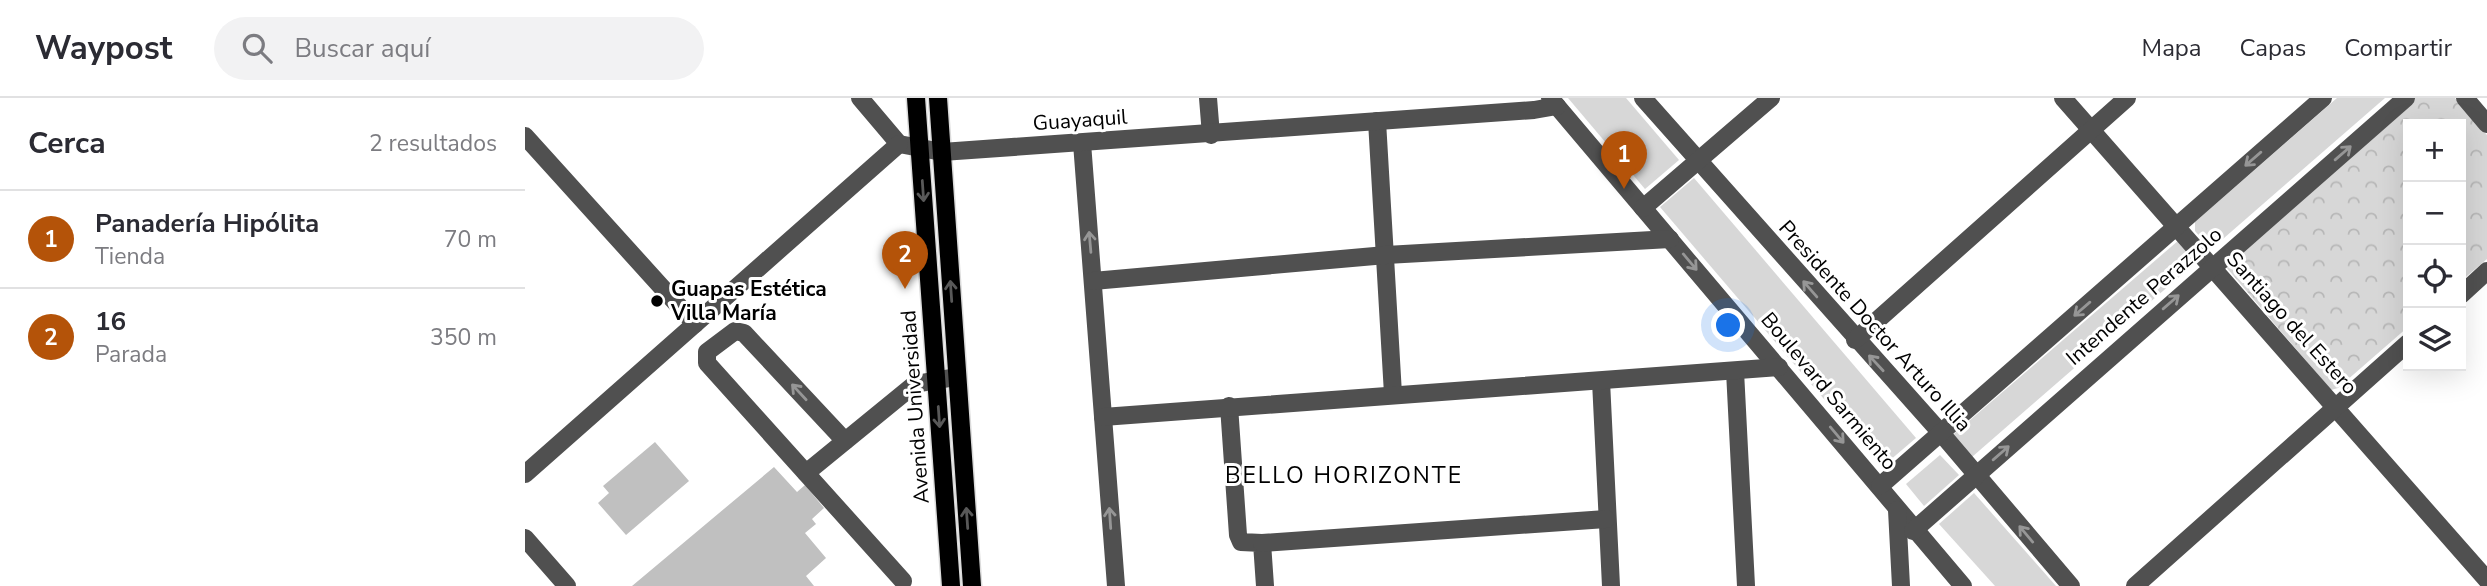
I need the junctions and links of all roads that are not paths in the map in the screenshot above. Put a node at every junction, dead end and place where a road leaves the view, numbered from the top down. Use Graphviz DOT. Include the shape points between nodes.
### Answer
graph roads {
  1 [pos="860,98"];
  2 [pos="916,98"];
  3 [pos="938,98"];
  4 [pos="1208,98"];
  5 [pos="1643,98"];
  6 [pos="1771,98"];
  7 [pos="2063,98"];
  8 [pos="2127,98"];
  9 [pos="2323,98"];
  10 [pos="2406,98"];
  11 [pos="2465,98"];
  12 [pos="1553,102"];
  13 [pos="1377,121"];
  14 [pos="2487,124"];
  15 [pos="2091,130"];
  16 [pos="1211,135"];
  17 [pos="525,136"];
  18 [pos="1082,143"];
  19 [pos="899,144"];
  20 [pos="920,148"];
  21 [pos="942,152"];
  22 [pos="1697,161"];
  23 [pos="1643,208"];
  24 [pos="2176,228"];
  25 [pos="1670,239"];
  26 [pos="1386,255"];
  27 [pos="2211,268"];
  28 [pos="2487,271"];
  29 [pos="1093,281"];
  30 [pos="2466,290"];
  31 [pos="695,324"];
  32 [pos="1855,340"];
  33 [pos="2403,348"];
  34 [pos="1779,367"];
  35 [pos="1735,371"];
  36 [pos="956,377"];
  37 [pos="936,379"];
  38 [pos="1601,381"];
  39 [pos="1393,394"];
  40 [pos="1229,406"];
  41 [pos="2338,407"];
  42 [pos="1103,416"];
  43 [pos="1941,433"];
  44 [pos="845,441"];
  45 [pos="806,473"];
  46 [pos="525,474"];
  47 [pos="1976,474"];
  48 [pos="1880,486"];
  49 [pos="1897,510"];
  50 [pos="1606,519"];
  51 [pos="1913,531"];
  52 [pos="525,538"];
  53 [pos="1262,543"];
  54 [pos="2485,572"];
  55 [pos="902,581"];
  56 [pos="567,586"];
  57 [pos="951,586"];
  58 [pos="972,586"];
  59 [pos="1116,586"];
  60 [pos="1265,586"];
  61 [pos="1611,586"];
  62 [pos="1746,586"];
  63 [pos="1901,586"];
  64 [pos="1963,586"];
  65 [pos="2071,586"];
  66 [pos="2135,586"];
  1 -- 19 [label="street"];
  2 -- 20 [label="main road, Avenida Universidad"];
  3 -- 21 [label="main road, Avenida Universidad"];
  4 -- 16 [label="street"];
  5 -- 22 [label="street, Presidente Doctor Arturo Illia"];
  6 -- 22 [label="street"];
  7 -- 15 [label="street, Santiago del Estero"];
  8 -- 15 [label="street"];
  9 -- 24 [label="street, Intendente Perazzolo, one-way"];
  27 -- 10 [label="street, Intendente Perazzolo, one-way"];
  11 -- 14 [label="street"];
  12 -- 13 [label="street, Guayaquil" via="1534,110"];
  12 -- 23 [label="street, Boulevard Sarmiento"];
  13 -- 16 [label="street, Guayaquil"];
  13 -- 26 [label="street"];
  15 -- 24 [label="street, Santiago del Estero"];
  15 -- 32 [label="street"];
  16 -- 18 [label="street, Guayaquil"];
  17 -- 31 [label="street"];
  18 -- 21 [label="street, Guayaquil"];
  29 -- 18 [label="street, one-way"];
  19 -- 20 [label="street, Guayaquil"];
  19 -- 31 [label="street"];
  20 -- 21 [label="street, Guayaquil"];
  20 -- 37 [label="main road, Avenida Universidad, one-way"];
  36 -- 21 [label="main road, Avenida Universidad, one-way"];
  22 -- 23 [label="street"];
  32 -- 22 [label="street, Presidente Doctor Arturo Illia, one-way"];
  23 -- 25 [label="street, Boulevard Sarmiento"];
  24 -- 27 [label="street, Santiago del Estero"];
  24 -- 43 [label="street, Intendente Perazzolo, one-way"];
  25 -- 26 [label="street"];
  25 -- 34 [label="street, Boulevard Sarmiento, one-way"];
  26 -- 29 [label="street"];
  26 -- 39 [label="street"];
  27 -- 41 [label="street, Santiago del Estero"];
  47 -- 27 [label="street, Intendente Perazzolo, one-way"];
  28 -- 30 [label="street"];
  29 -- 42 [label="street"];
  31 -- 46 [label="street"];
  43 -- 32 [label="street, Presidente Doctor Arturo Illia, one-way"];
  33 -- 41 [label="street"];
  34 -- 35 [label="street"];
  34 -- 48 [label="street, Boulevard Sarmiento, one-way"];
  35 -- 38 [label="street"];
  35 -- 62 [label="street"];
  36 -- 37 [label="street"];
  58 -- 36 [label="main road, Avenida Universidad, one-way"];
  37 -- 44 [label="street" via="915,384"];
  37 -- 57 [label="main road, Avenida Universidad, one-way"];
  38 -- 39 [label="street"];
  38 -- 50 [label="street"];
  39 -- 40 [label="street"];
  40 -- 42 [label="street"];
  40 -- 53 [label="street" via="1238,535 1246,544"];
  41 -- 54 [label="street, Santiago del Estero"];
  41 -- 66 [label="street"];
  59 -- 42 [label="street, one-way"];
  43 -- 47 [label="street, Presidente Doctor Arturo Illia"];
  43 -- 48 [label="street, Intendente Perazzolo"];
  44 -- 45 [label="street"];
  44 -- 45 [label="street, one-way" via="744,334 735,331 707,352 707,363"];
  45 -- 55 [label="street"];
  47 -- 51 [label="street, Intendente Perazzolo"];
  65 -- 47 [label="street, Presidente Doctor Arturo Illia, one-way"];
  48 -- 49 [label="street, Boulevard Sarmiento"];
  49 -- 51 [label="street, Boulevard Sarmiento"];
  49 -- 63 [label="street"];
  50 -- 53 [label="street"];
  50 -- 61 [label="street"];
  51 -- 64 [label="street, Boulevard Sarmiento"];
  52 -- 56 [label="street"];
  53 -- 60 [label="street"];
}
